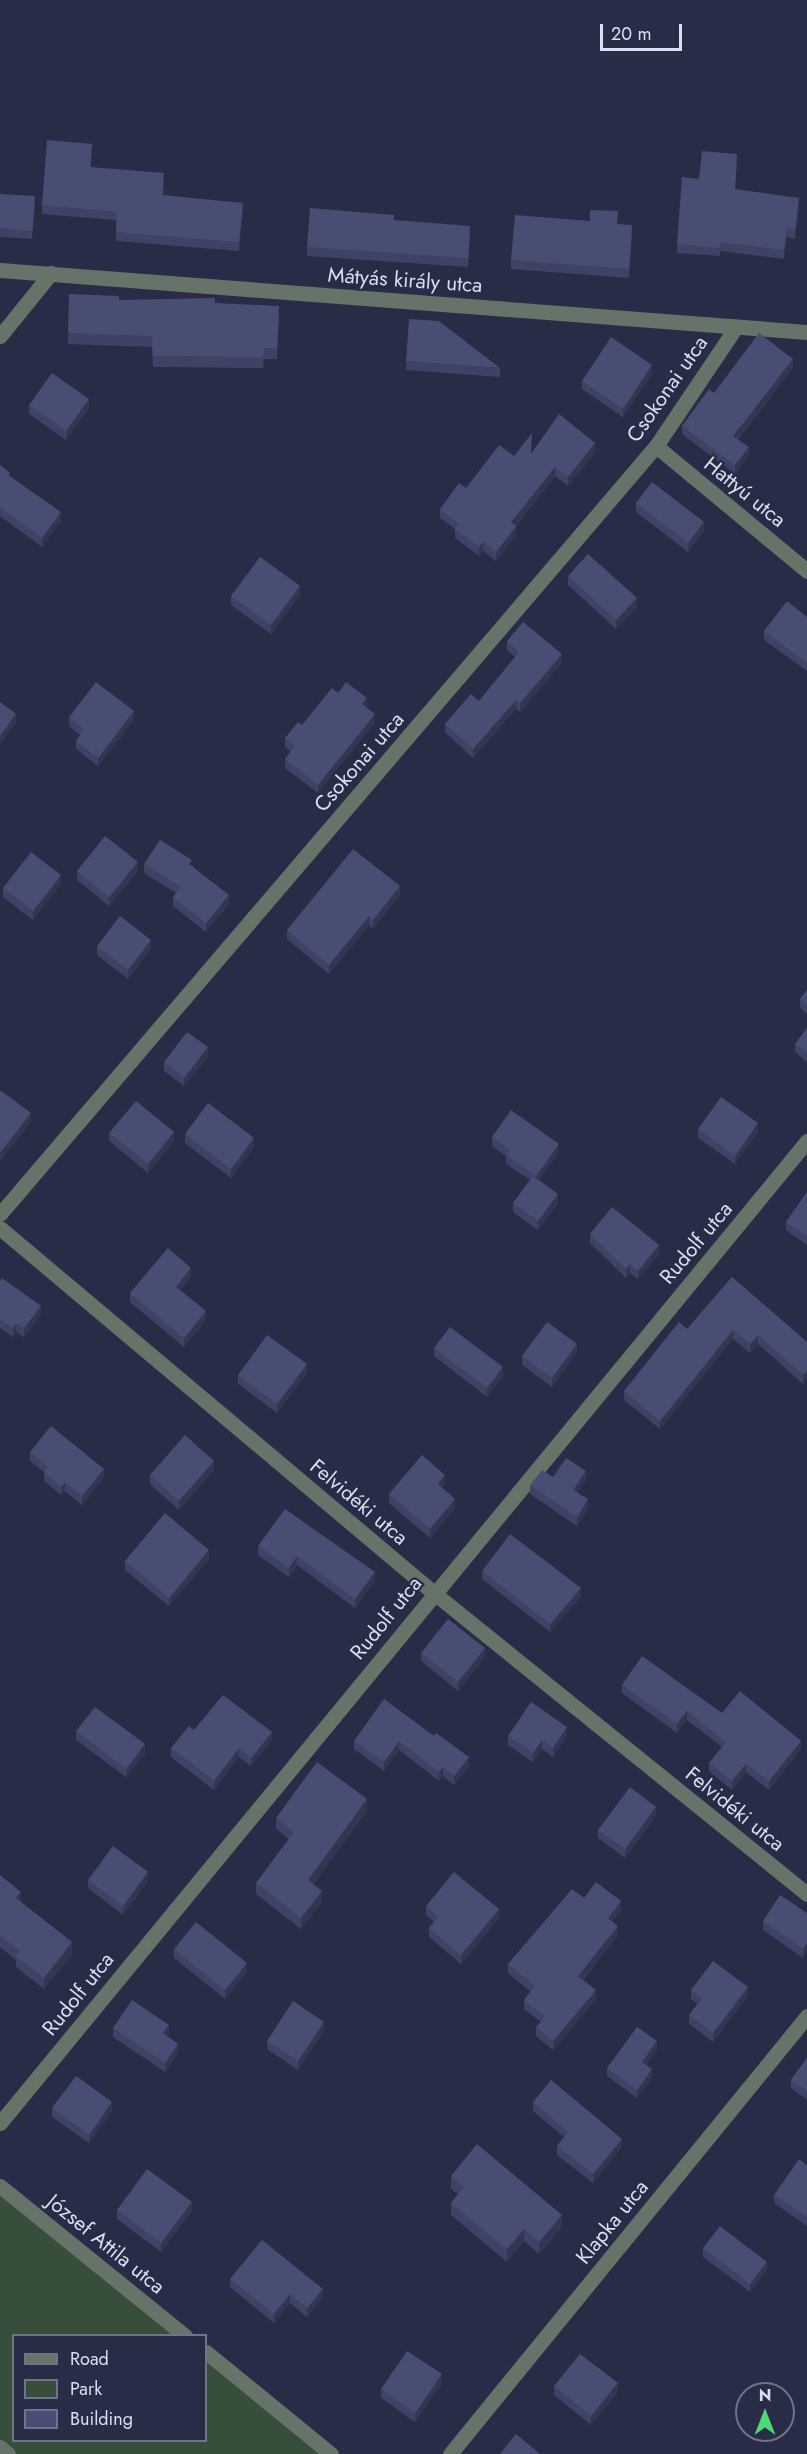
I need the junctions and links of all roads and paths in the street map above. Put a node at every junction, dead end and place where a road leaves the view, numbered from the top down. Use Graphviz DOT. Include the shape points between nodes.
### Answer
graph roads {
  1 [pos="0,270"];
  2 [pos="51,273"];
  3 [pos="736,327"];
  4 [pos="807,332"];
  5 [pos="0,336"];
  6 [pos="656,446"];
  7 [pos="807,570"];
  8 [pos="807,1141"];
  9 [pos="0,1214"];
  10 [pos="0,1228"];
  11 [pos="434,1593"];
  12 [pos="807,1894"];
  13 [pos="807,2016"];
  14 [pos="0,2123"];
  15 [pos="0,2186"];
  16 [pos="183,2334"];
  17 [pos="207,2353"];
  18 [pos="0,2447"];
  19 [pos="8,2454"];
  20 [pos="331,2454"];
  21 [pos="450,2454"];
  1 -- 2 [label="street, Mátyás király utca"];
  2 -- 3 [label="street, Mátyás király utca"];
  2 -- 5 [label="street"];
  3 -- 4 [label="street, Mátyás király utca"];
  3 -- 6 [label="street, Csokonai utca"];
  6 -- 7 [label="street, Hattyú utca"];
  6 -- 9 [label="street, Csokonai utca"];
  8 -- 11 [label="street, Rudolf utca"];
  10 -- 11 [label="street, Felvidéki utca"];
  11 -- 12 [label="street, Felvidéki utca"];
  11 -- 14 [label="street, Rudolf utca"];
  13 -- 21 [label="street, Klapka utca"];
  15 -- 16 [label="street, József Attila utca"];
  17 -- 20 [label="street"];
  18 -- 19 [label="street"];
}
